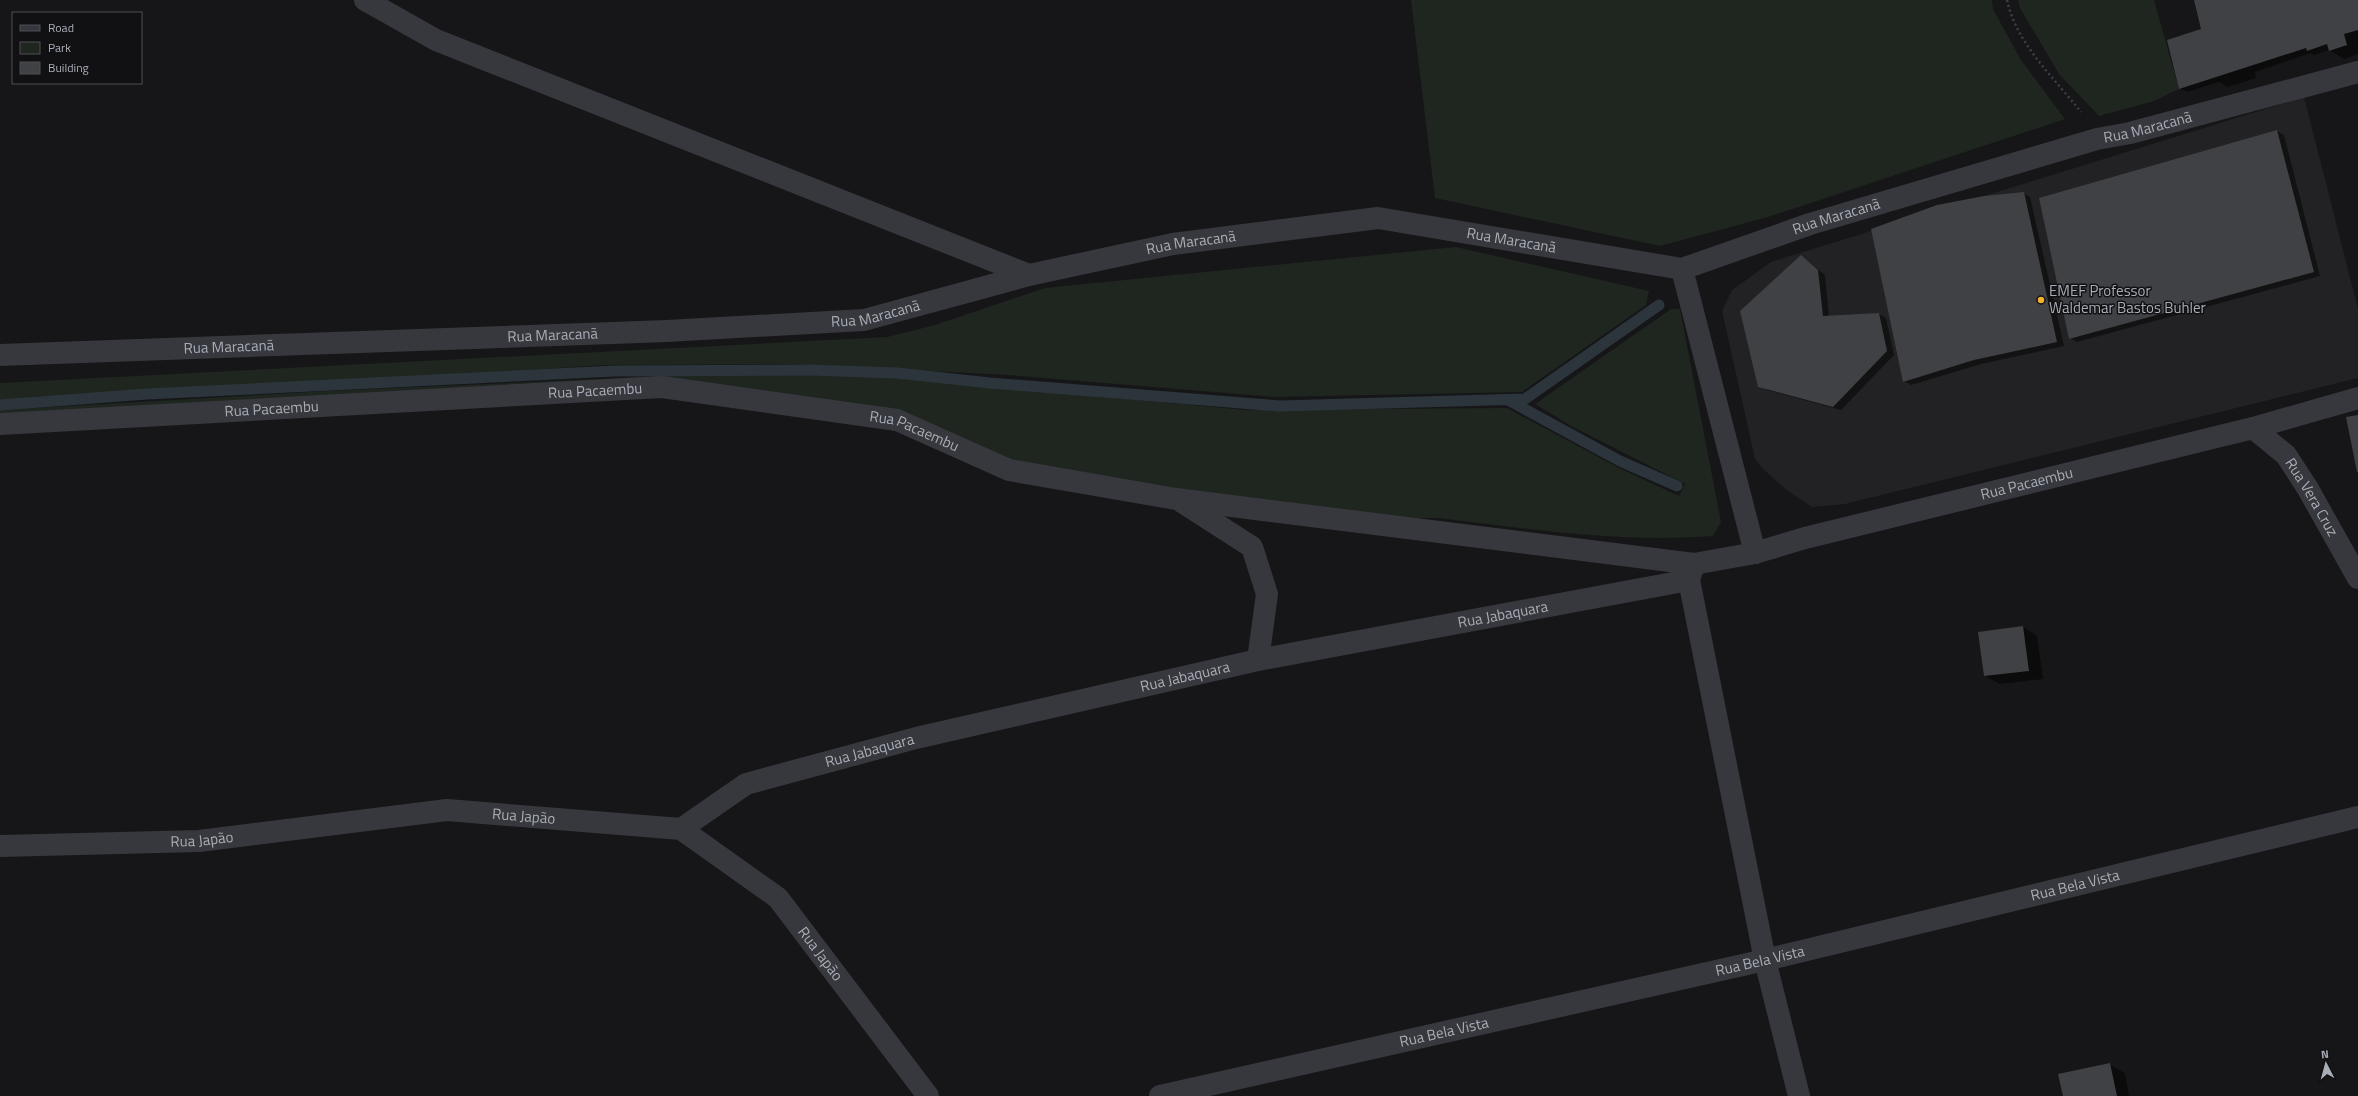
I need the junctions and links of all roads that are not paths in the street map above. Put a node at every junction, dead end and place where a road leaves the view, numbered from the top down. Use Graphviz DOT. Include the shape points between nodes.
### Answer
graph roads {
  1 [pos="365,0"];
  2 [pos="2358,72"];
  3 [pos="1682,269"];
  4 [pos="1029,275"];
  5 [pos="0,355"];
  6 [pos="2358,398"];
  7 [pos="0,424"];
  8 [pos="2252,428"];
  9 [pos="1176,499"];
  10 [pos="1755,553"];
  11 [pos="1692,572"];
  12 [pos="2358,578"];
  13 [pos="1258,660"];
  14 [pos="2358,817"];
  15 [pos="681,829"];
  16 [pos="0,846"];
  17 [pos="1765,960"];
  18 [pos="928,1096"];
  19 [pos="1160,1096"];
  20 [pos="1799,1096"];
  1 -- 4 [label="street" via="436,40"];
  2 -- 3 [label="street, Rua Maracanã" via="2102,138 1810,224"];
  3 -- 4 [label="street, Rua Maracanã" via="1378,218 1172,244"];
  3 -- 10 [label="street"];
  4 -- 5 [label="street, Rua Maracanã" via="864,320 666,331"];
  6 -- 8 [label="street, Rua Pacaembu"];
  7 -- 9 [label="street, Rua Pacaembu" via="662,387 896,420 1009,470"];
  8 -- 10 [label="street, Rua Pacaembu" via="1804,538"];
  8 -- 12 [label="street, Rua Vera Cruz" via="2286,455 2308,488"];
  9 -- 11 [label="street, Rua Pacaembu"];
  9 -- 13 [label="street" via="1252,547 1267,594"];
  10 -- 11 [label="street, Rua Pacaembu"];
  11 -- 13 [label="street, Rua Jabaquara"];
  11 -- 17 [label="street"];
  13 -- 15 [label="street, Rua Jabaquara" via="916,738 746,784"];
  14 -- 17 [label="street, Rua Bela Vista"];
  15 -- 16 [label="street, Rua Japão" via="447,810 199,841"];
  15 -- 18 [label="street, Rua Japão" via="778,898"];
  17 -- 19 [label="street, Rua Bela Vista"];
  17 -- 20 [label="street"];
}
